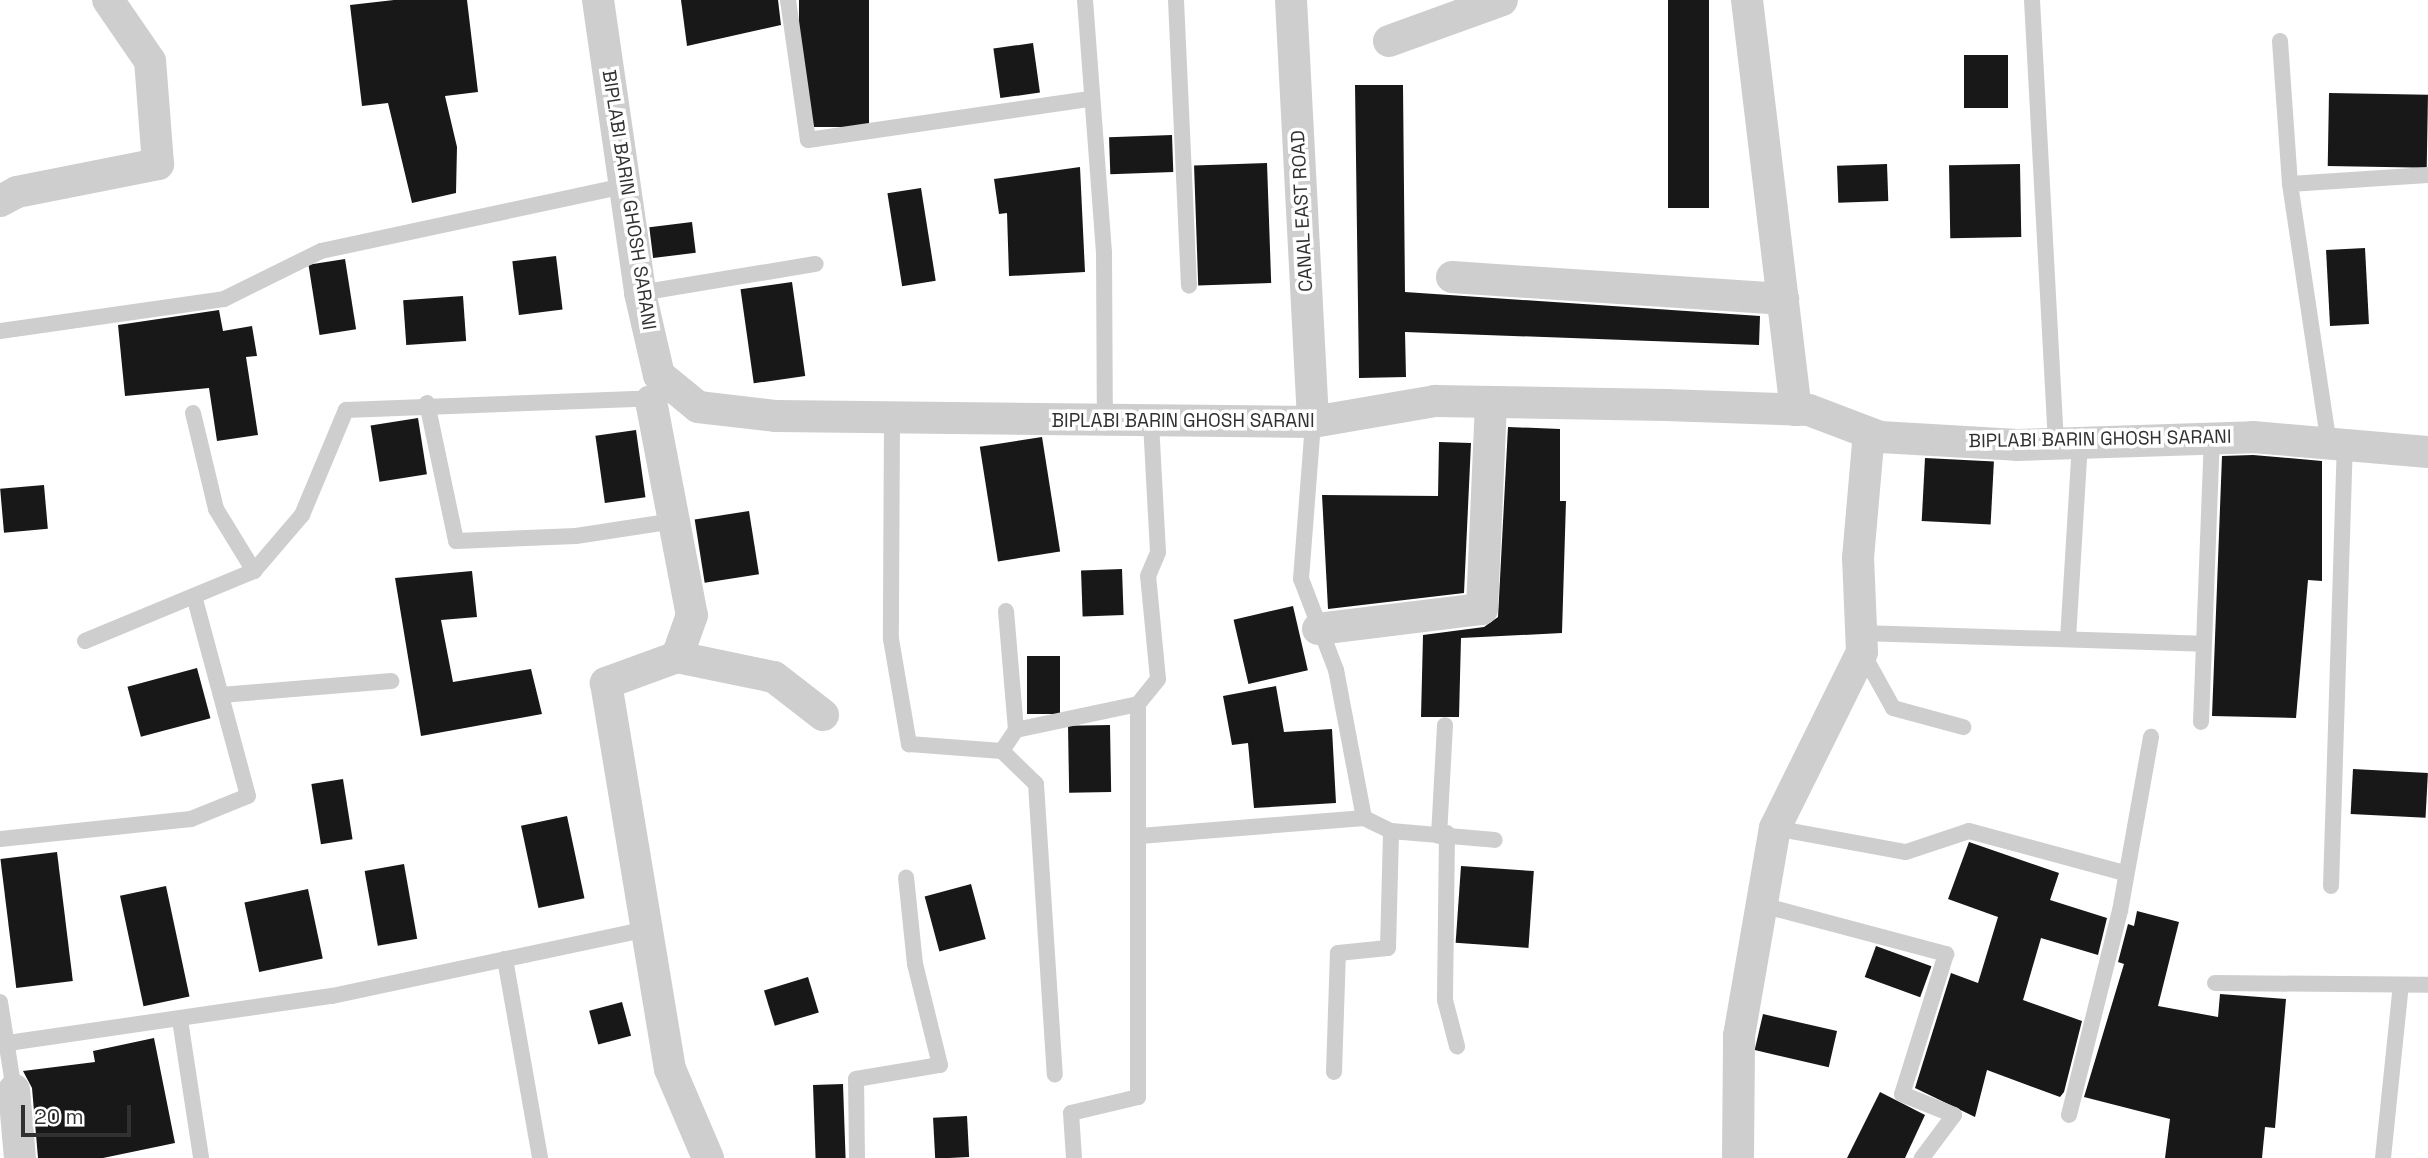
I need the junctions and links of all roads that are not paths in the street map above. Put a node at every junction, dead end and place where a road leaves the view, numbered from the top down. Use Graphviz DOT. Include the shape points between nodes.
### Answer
graph roads {
  1 [pos="108,0"];
  2 [pos="597,0"];
  3 [pos="788,0"];
  4 [pos="1085,0"];
  5 [pos="1176,0"];
  6 [pos="1292,0"];
  7 [pos="1502,0"];
  8 [pos="1747,0"];
  9 [pos="2032,0"];
  10 [pos="1389,41"];
  11 [pos="2280,41"];
  12 [pos="1088,99"];
  13 [pos="2428,175"];
  14 [pos="2290,184"];
  15 [pos="628,186"];
  16 [pos="0,201"];
  17 [pos="816,264"];
  18 [pos="1452,277"];
  19 [pos="1189,286"];
  20 [pos="640,293"];
  21 [pos="1783,299"];
  22 [pos="0,331"];
  23 [pos="662,393"];
  24 [pos="427,403"];
  25 [pos="1492,404"];
  26 [pos="1796,410"];
  27 [pos="193,413"];
  28 [pos="892,418"];
  29 [pos="1105,422"];
  30 [pos="1150,422"];
  31 [pos="1312,422"];
  32 [pos="1869,433"];
  33 [pos="2212,438"];
  34 [pos="2068,443"];
  35 [pos="2337,445"];
  36 [pos="2428,452"];
  37 [pos="674,521"];
  38 [pos="254,571"];
  39 [pos="194,596"];
  40 [pos="1006,611"];
  41 [pos="1318,629"];
  42 [pos="2068,639"];
  43 [pos="85,641"];
  44 [pos="1862,642"];
  45 [pos="2203,644"];
  46 [pos="677,657"];
  47 [pos="391,681"];
  48 [pos="220,695"];
  49 [pos="1138,704"];
  50 [pos="823,715"];
  51 [pos="2201,722"];
  52 [pos="1445,725"];
  53 [pos="1963,727"];
  54 [pos="1016,730"];
  55 [pos="2151,737"];
  56 [pos="1002,751"];
  57 [pos="1364,818"];
  58 [pos="1776,828"];
  59 [pos="1391,831"];
  60 [pos="1443,834"];
  61 [pos="1140,836"];
  62 [pos="0,839"];
  63 [pos="1495,840"];
  64 [pos="2125,873"];
  65 [pos="906,877"];
  66 [pos="2331,886"];
  67 [pos="1758,904"];
  68 [pos="648,929"];
  69 [pos="505,959"];
  70 [pos="2216,983"];
  71 [pos="2401,985"];
  72 [pos="2428,985"];
  73 [pos="0,1002"];
  74 [pos="180,1020"];
  75 [pos="8,1044"];
  76 [pos="1457,1045"];
  77 [pos="1334,1072"];
  78 [pos="1055,1074"];
  79 [pos="7,1090"];
  80 [pos="2069,1115"];
  81 [pos="20,1158"];
  82 [pos="201,1158"];
  83 [pos="540,1158"];
  84 [pos="708,1158"];
  85 [pos="857,1158"];
  86 [pos="1074,1158"];
  87 [pos="1738,1158"];
  88 [pos="1922,1158"];
  89 [pos="2383,1158"];
  1 -- 16 [label="street" via="150,61 158,164"];
  2 -- 15 [label="street, BIPLABI BARIN GHOSH SARANI"];
  3 -- 12 [label="lane" via="808,140"];
  4 -- 12 [label="lane"];
  5 -- 19 [label="lane"];
  6 -- 31 [label="street, CANAL EAST ROAD"];
  7 -- 10 [label="street"];
  8 -- 21 [label="street"];
  9 -- 34 [label="lane"];
  11 -- 14 [label="lane"];
  12 -- 29 [label="lane" via="1104,252"];
  13 -- 14 [label="lane"];
  14 -- 35 [label="lane"];
  15 -- 20 [label="street, BIPLABI BARIN GHOSH SARANI"];
  15 -- 22 [label="lane" via="321,251 224,299"];
  17 -- 20 [label="lane"];
  18 -- 21 [label="street"];
  20 -- 23 [label="street, BIPLABI BARIN GHOSH SARANI"];
  21 -- 26 [label="street"];
  23 -- 24 [label="lane"];
  23 -- 28 [label="street, BIPLABI BARIN GHOSH SARANI" via="698,407"];
  23 -- 37 [label="street"];
  24 -- 37 [label="lane" via="456,541 576,536"];
  24 -- 38 [label="lane" via="346,410 302,515"];
  25 -- 26 [label="street, BIPLABI BARIN GHOSH SARANI"];
  25 -- 31 [label="street, BIPLABI BARIN GHOSH SARANI" via="1435,401"];
  25 -- 41 [label="street" via="1482,609"];
  26 -- 32 [label="street, BIPLABI BARIN GHOSH SARANI"];
  27 -- 38 [label="lane" via="216,509"];
  28 -- 29 [label="street, BIPLABI BARIN GHOSH SARANI"];
  28 -- 56 [label="lane" via="891,639 909,744"];
  29 -- 30 [label="street, BIPLABI BARIN GHOSH SARANI"];
  30 -- 31 [label="street, BIPLABI BARIN GHOSH SARANI"];
  30 -- 49 [label="lane" via="1158,552 1147,576 1158,679"];
  31 -- 41 [label="lane" via="1301,579"];
  32 -- 34 [label="street, BIPLABI BARIN GHOSH SARANI"];
  32 -- 44 [label="street" via="1858,558"];
  33 -- 34 [label="street, BIPLABI BARIN GHOSH SARANI"];
  33 -- 35 [label="street, BIPLABI BARIN GHOSH SARANI"];
  33 -- 45 [label="lane"];
  34 -- 42 [label="lane"];
  35 -- 36 [label="street, BIPLABI BARIN GHOSH SARANI"];
  35 -- 66 [label="lane"];
  37 -- 46 [label="street" via="692,615"];
  38 -- 39 [label="lane"];
  39 -- 43 [label="lane"];
  39 -- 48 [label="lane"];
  40 -- 54 [label="lane"];
  41 -- 57 [label="lane" via="1336,670"];
  42 -- 44 [label="lane"];
  42 -- 45 [label="lane"];
  44 -- 53 [label="lane" via="1893,708"];
  44 -- 58 [label="street"];
  45 -- 51 [label="lane"];
  46 -- 50 [label="street" via="741,665 774,677"];
  46 -- 68 [label="street" via="606,683"];
  47 -- 48 [label="lane"];
  48 -- 62 [label="lane" via="248,796 191,819"];
  49 -- 54 [label="lane"];
  49 -- 61 [label="lane"];
  52 -- 60 [label="lane"];
  54 -- 56 [label="lane"];
  55 -- 64 [label="lane"];
  56 -- 78 [label="lane" via="1036,784"];
  57 -- 59 [label="lane"];
  57 -- 61 [label="lane"];
  58 -- 64 [label="lane" via="1906,852 1969,831"];
  58 -- 67 [label="street"];
  59 -- 60 [label="lane"];
  59 -- 77 [label="lane" via="1388,948 1338,953"];
  60 -- 63 [label="lane"];
  60 -- 76 [label="lane" via="1446,1000"];
  61 -- 86 [label="lane" via="1138,1097 1071,1113"];
  64 -- 80 [label="lane"];
  65 -- 85 [label="lane" via="915,964 940,1065 856,1079"];
  67 -- 87 [label="street" via="1740,1036"];
  67 -- 88 [label="lane" via="1946,954 1902,1094 1954,1115"];
  68 -- 69 [label="lane"];
  68 -- 84 [label="street" via="647,960 670,1069"];
  69 -- 74 [label="lane"];
  69 -- 83 [label="lane"];
  70 -- 71 [label="lane"];
  71 -- 72 [label="lane"];
  71 -- 89 [label="lane"];
  73 -- 75 [label="lane"];
  74 -- 75 [label="lane"];
  74 -- 82 [label="lane"];
  75 -- 79 [label="lane"];
  79 -- 81 [label="street"];
}
